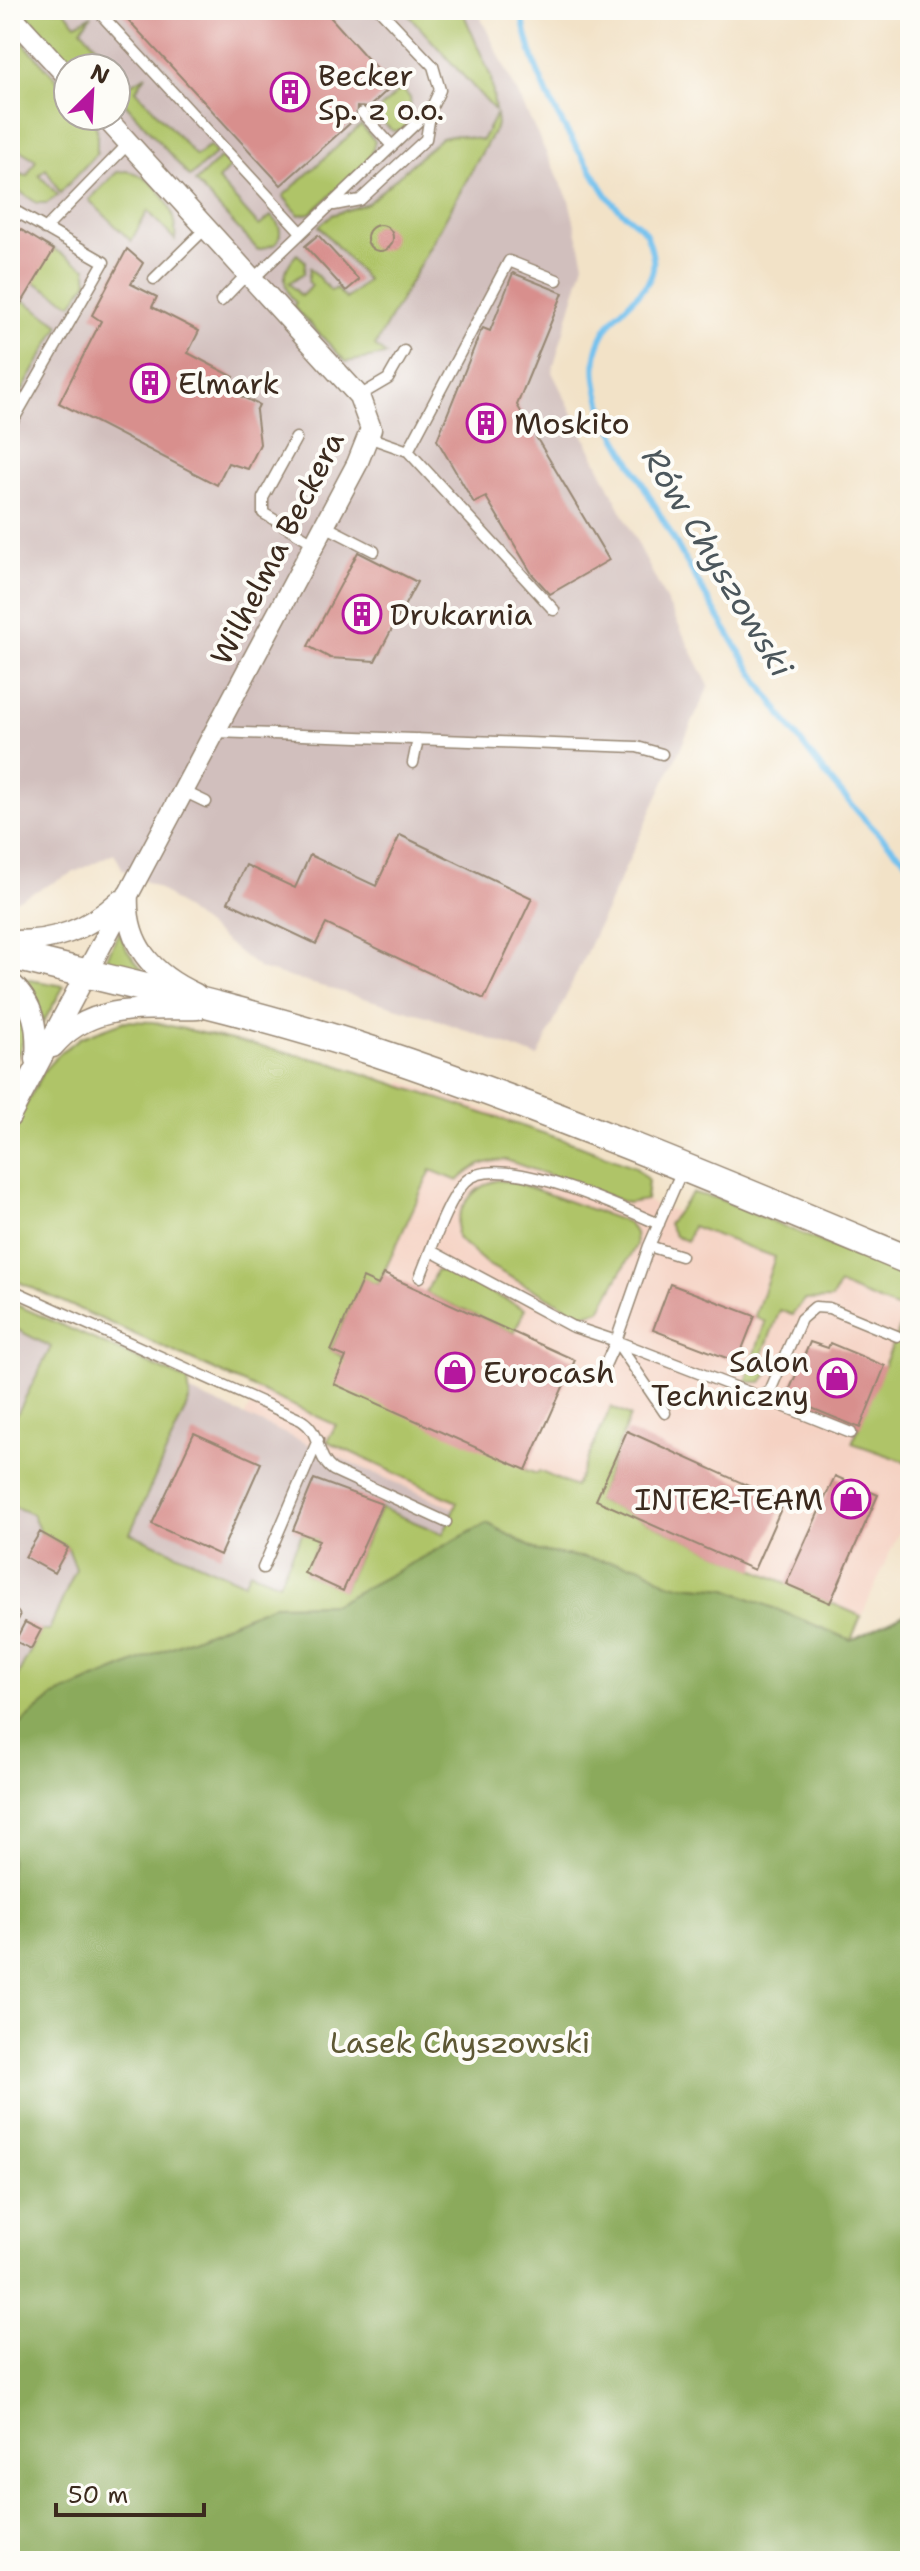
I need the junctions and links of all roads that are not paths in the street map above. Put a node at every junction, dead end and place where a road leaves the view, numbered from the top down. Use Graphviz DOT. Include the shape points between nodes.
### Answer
graph roads {
  1 [pos="97,10"];
  2 [pos="380,10"];
  3 [pos="10,14"];
  4 [pos="52,60"];
  5 [pos="431,109"];
  6 [pos="362,113"];
  7 [pos="119,132"];
  8 [pos="129,143"];
  9 [pos="392,146"];
  10 [pos="332,205"];
  11 [pos="10,208"];
  12 [pos="206,228"];
  13 [pos="45,229"];
  14 [pos="301,232"];
  15 [pos="250,276"];
  16 [pos="154,279"];
  17 [pos="557,280"];
  18 [pos="221,301"];
  19 [pos="404,351"];
  20 [pos="359,396"];
  21 [pos="10,426"];
  22 [pos="368,437"];
  23 [pos="296,438"];
  24 [pos="408,451"];
  25 [pos="325,526"];
  26 [pos="315,544"];
  27 [pos="374,551"];
  28 [pos="554,610"];
  29 [pos="216,732"];
  30 [pos="418,739"];
  31 [pos="662,754"];
  32 [pos="413,763"];
  33 [pos="183,791"];
  34 [pos="206,802"];
  35 [pos="128,892"];
  36 [pos="10,941"];
  37 [pos="10,955"];
  38 [pos="85,973"];
  39 [pos="10,982"];
  40 [pos="225,1008"];
  41 [pos="35,1068"];
  42 [pos="10,1117"];
  43 [pos="683,1167"];
  44 [pos="659,1224"];
  45 [pos="649,1246"];
  46 [pos="431,1251"];
  47 [pos="681,1256"];
  48 [pos="910,1261"];
  49 [pos="420,1277"];
  50 [pos="10,1289"];
  51 [pos="897,1336"];
  52 [pos="616,1341"];
  53 [pos="602,1372"];
  54 [pos="758,1396"];
  55 [pos="665,1413"];
  56 [pos="851,1433"];
  57 [pos="318,1438"];
  58 [pos="446,1522"];
  59 [pos="263,1568"];
  1 -- 14 [label="lane"];
  2 -- 5 [label="lane" via="433,66 440,90"];
  3 -- 4 [label="street"];
  5 -- 9 [label="lane"];
  5 -- 10 [label="lane" via="426,139 360,200"];
  6 -- 9 [label="lane"];
  7 -- 8 [label="street, Wilhelma Beckera"];
  8 -- 12 [label="street, Wilhelma Beckera"];
  8 -- 13 [label="lane"];
  9 -- 10 [label="lane"];
  10 -- 14 [label="lane"];
  11 -- 13 [label="lane"];
  12 -- 15 [label="street, Wilhelma Beckera"];
  12 -- 16 [label="lane"];
  13 -- 21 [label="lane" via="104,262"];
  14 -- 15 [label="lane"];
  15 -- 18 [label="lane"];
  15 -- 20 [label="street, Wilhelma Beckera"];
  17 -- 24 [label="lane" via="509,261"];
  19 -- 20 [label="lane" via="388,379"];
  20 -- 22 [label="street, Wilhelma Beckera" via="371,429"];
  22 -- 24 [label="lane"];
  22 -- 25 [label="street, Wilhelma Beckera"];
  23 -- 26 [label="lane" via="263,498 263,513"];
  24 -- 28 [label="lane"];
  25 -- 26 [label="street, Wilhelma Beckera"];
  25 -- 27 [label="lane"];
  26 -- 29 [label="street, Wilhelma Beckera"];
  29 -- 30 [label="lane"];
  29 -- 33 [label="street, Wilhelma Beckera"];
  30 -- 31 [label="lane" via="637,747"];
  30 -- 32 [label="lane"];
  33 -- 34 [label="lane"];
  33 -- 35 [label="street, Wilhelma Beckera"];
  35 -- 36 [label="street" via="75,932"];
  35 -- 38 [label="street, Wilhelma Beckera"];
  35 -- 40 [label="street" via="130,933 140,954 188,991"];
  37 -- 38 [label="main road"];
  38 -- 40 [label="main road"];
  38 -- 41 [label="street, Wilhelma Beckera"];
  39 -- 41 [label="street" via="35,1019"];
  40 -- 41 [label="street" via="101,1013 57,1041"];
  40 -- 43 [label="main road" via="373,1051"];
  41 -- 42 [label="street"];
  43 -- 44 [label="lane"];
  43 -- 48 [label="main road"];
  44 -- 45 [label="lane"];
  44 -- 46 [label="lane" via="557,1185 507,1171 480,1172 458,1191"];
  45 -- 47 [label="lane"];
  45 -- 52 [label="lane"];
  46 -- 49 [label="lane"];
  46 -- 52 [label="lane" via="571,1326"];
  50 -- 57 [label="lane" via="301,1420"];
  51 -- 54 [label="lane" via="815,1307 803,1315 770,1391"];
  52 -- 53 [label="lane"];
  52 -- 54 [label="lane"];
  52 -- 55 [label="lane"];
  54 -- 56 [label="lane"];
  57 -- 58 [label="lane" via="333,1470"];
  57 -- 59 [label="lane"];
}
